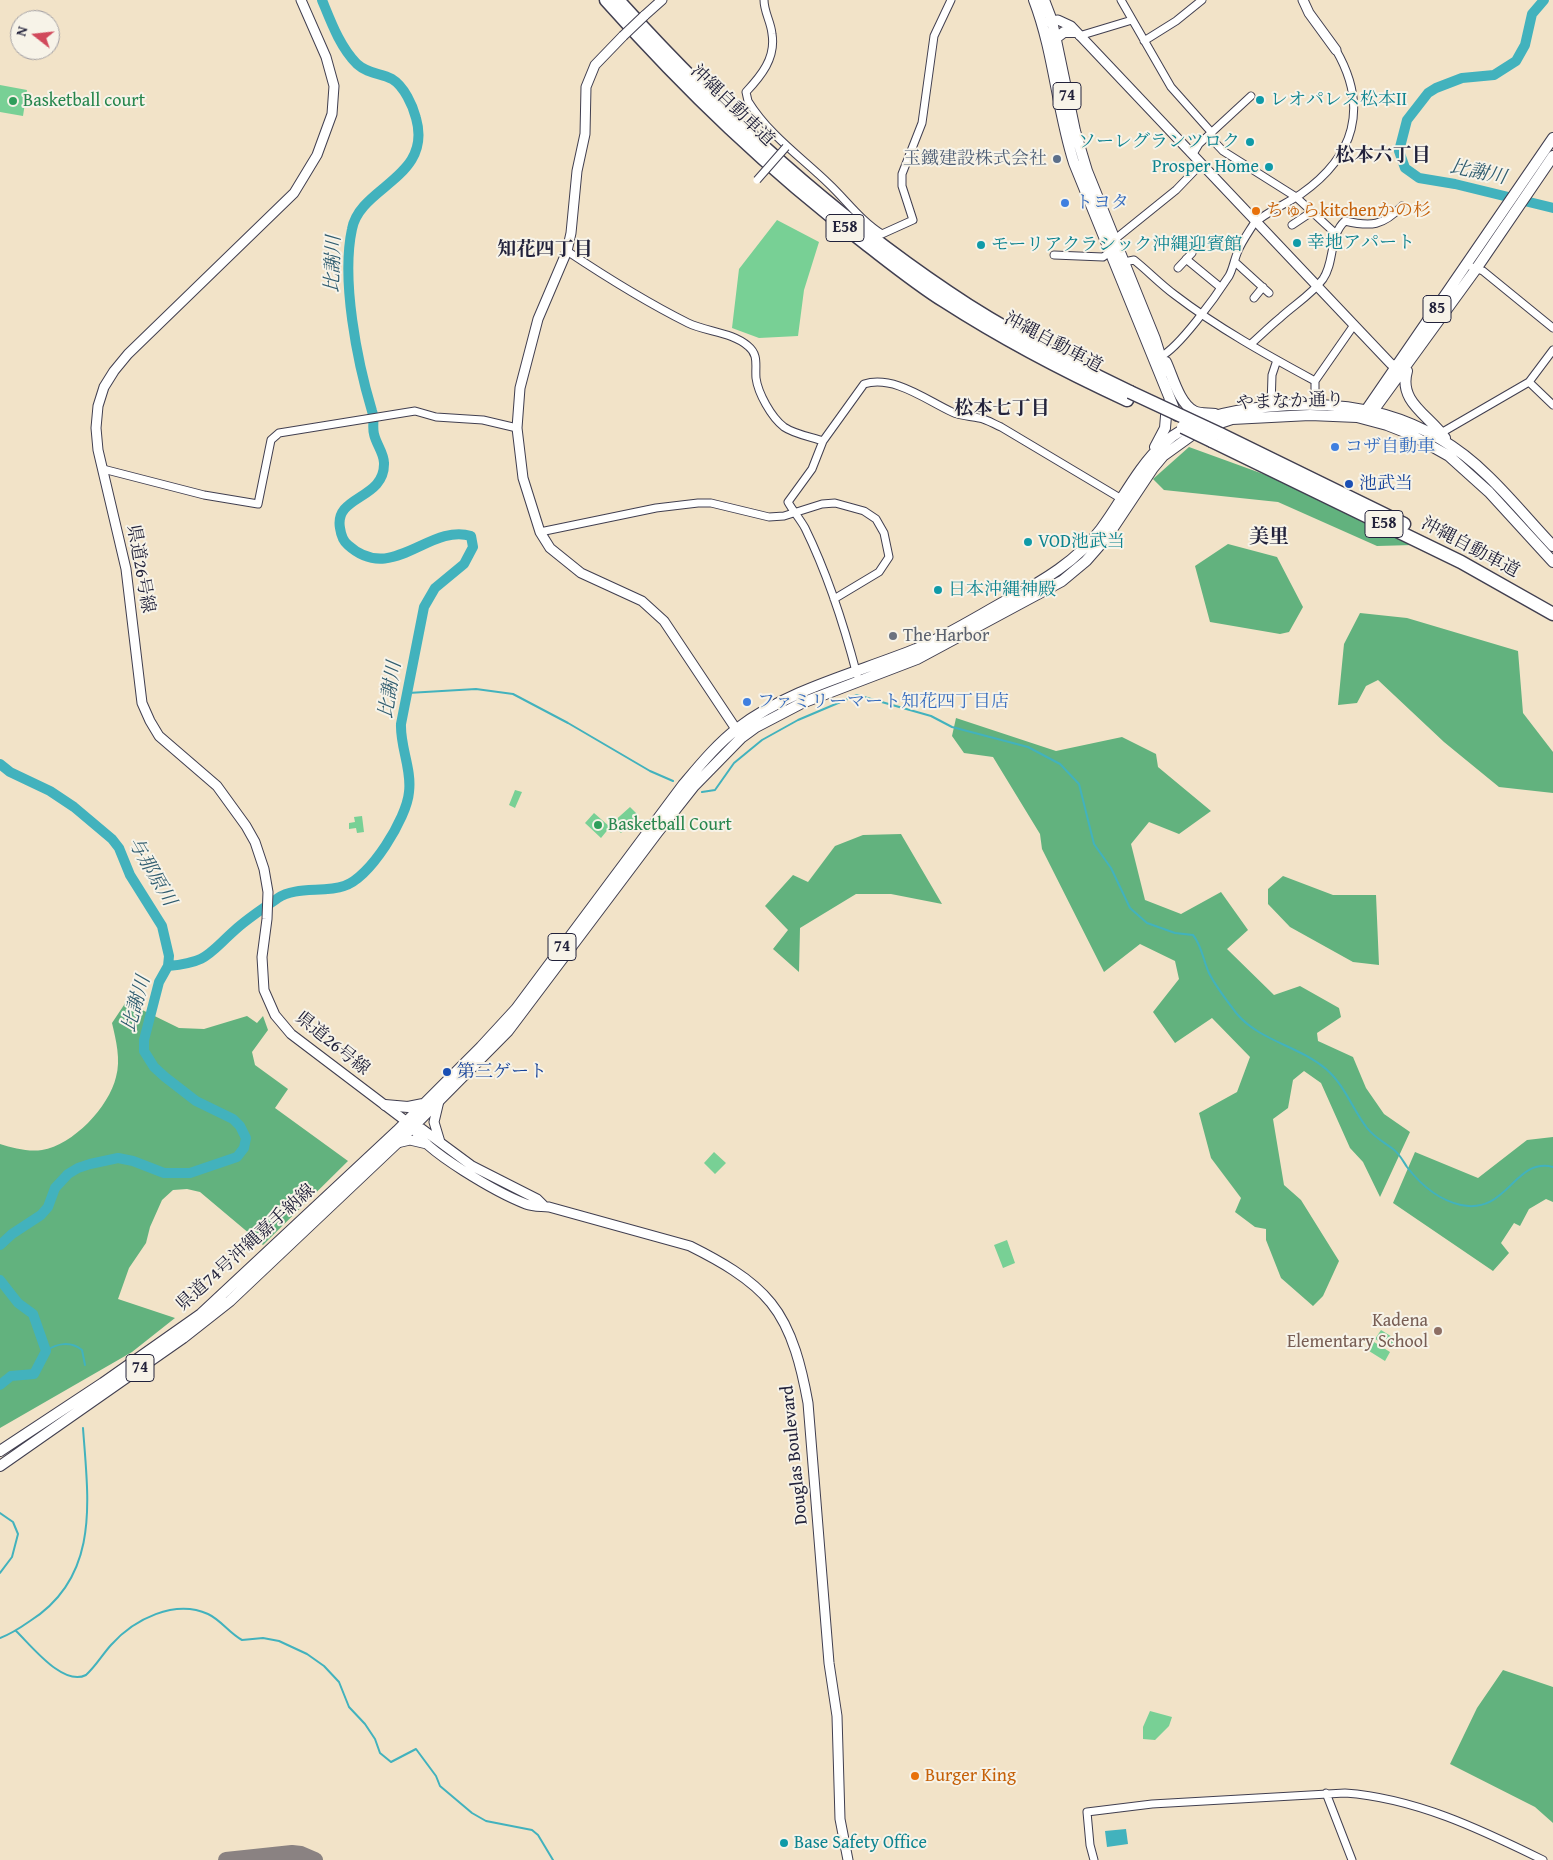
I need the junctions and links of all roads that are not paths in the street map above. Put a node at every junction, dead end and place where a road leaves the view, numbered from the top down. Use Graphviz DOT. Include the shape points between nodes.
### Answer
graph roads {
  1 [pos="301,0"];
  2 [pos="606,0"];
  3 [pos="618,0"];
  4 [pos="662,0"];
  5 [pos="764,0"];
  6 [pos="951,0"];
  7 [pos="1034,0"];
  8 [pos="1044,0"];
  9 [pos="1121,0"];
  10 [pos="1202,0"];
  11 [pos="1303,0"];
  12 [pos="1132,20"];
  13 [pos="1047,22"];
  14 [pos="1077,34"];
  15 [pos="1056,38"];
  16 [pos="1144,40"];
  17 [pos="1336,50"];
  18 [pos="1251,96"];
  19 [pos="1211,134"];
  20 [pos="1553,138"];
  21 [pos="786,147"];
  22 [pos="1193,154"];
  23 [pos="1553,156"];
  24 [pos="1201,164"];
  25 [pos="757,180"];
  26 [pos="1523,193"];
  27 [pos="1296,197"];
  28 [pos="1402,206"];
  29 [pos="1310,213"];
  30 [pos="1256,222"];
  31 [pos="1292,226"];
  32 [pos="1336,234"];
  33 [pos="1114,240"];
  34 [pos="567,251"];
  35 [pos="1110,252"];
  36 [pos="1054,255"];
  37 [pos="1124,262"];
  38 [pos="1235,262"];
  39 [pos="1472,267"];
  40 [pos="1178,268"];
  41 [pos="1317,285"];
  42 [pos="1220,287"];
  43 [pos="1263,287"];
  44 [pos="1269,293"];
  45 [pos="1254,298"];
  46 [pos="1201,313"];
  47 [pos="1354,325"];
  48 [pos="1553,328"];
  49 [pos="1251,344"];
  50 [pos="1553,350"];
  51 [pos="1162,356"];
  52 [pos="1277,360"];
  53 [pos="1403,366"];
  54 [pos="1316,381"];
  55 [pos="1529,382"];
  56 [pos="1163,383"];
  57 [pos="1128,396"];
  58 [pos="1315,404"];
  59 [pos="1553,405"];
  60 [pos="1271,406"];
  61 [pos="1369,413"];
  62 [pos="1216,414"];
  63 [pos="517,428"];
  64 [pos="1186,431"];
  65 [pos="1441,433"];
  66 [pos="1216,438"];
  67 [pos="823,441"];
  68 [pos="1448,443"];
  69 [pos="1150,457"];
  70 [pos="103,469"];
  71 [pos="1126,501"];
  72 [pos="797,513"];
  73 [pos="540,532"];
  74 [pos="1553,546"];
  75 [pos="1553,562"];
  76 [pos="834,599"];
  77 [pos="1553,605"];
  78 [pos="1553,614"];
  79 [pos="857,677"];
  80 [pos="738,734"];
  81 [pos="439,1101"];
  82 [pos="424,1104"];
  83 [pos="385,1105"];
  84 [pos="410,1124"];
  85 [pos="440,1142"];
  86 [pos="397,1143"];
  87 [pos="430,1144"];
  88 [pos="546,1207"];
  89 [pos="0,1451"];
  90 [pos="0,1466"];
  91 [pos="1326,1793"];
  92 [pos="848,1860"];
  93 [pos="1094,1860"];
  94 [pos="1352,1860"];
  95 [pos="1543,1860"];
  1 -- 70 [label="street, 県道26号線" via="326,57 334,86 332,114 324,140 294,193 114,370 101,396 96,418 96,438"];
  2 -- 57 [label="highway, 沖縄自動車道 / E58" via="719,120 850,232 989,330 1031,354"];
  3 -- 57 [label="highway, 沖縄自動車道 / E58" via="725,113 854,224 948,293"];
  4 -- 34 [label="street, bridge" via="595,65 586,87 585,134"];
  5 -- 21 [label="street" via="772,34 772,50 763,74 746,96 754,111"];
  6 -- 21 [label="street" via="934,36 922,123 902,174 902,186 913,220 882,234"];
  7 -- 13 [label="main road, 74"];
  8 -- 13 [label="main road, 74"];
  9 -- 12 [label="street"];
  10 -- 16 [label="street" via="1176,21"];
  11 -- 17 [label="street"];
  12 -- 14 [label="street"];
  12 -- 16 [label="street"];
  13 -- 14 [label="street" via="1064,21"];
  13 -- 15 [label="main road, 74"];
  13 -- 35 [label="main road, 74" via="1065,135"];
  14 -- 15 [label="main road" via="1064,32"];
  14 -- 22 [label="street"];
  15 -- 33 [label="main road, 74" via="1075,131"];
  16 -- 19 [label="street" via="1171,87"];
  17 -- 27 [label="street" via="1347,70 1354,96 1350,133 1335,162"];
  18 -- 19 [label="street"];
  19 -- 22 [label="street"];
  19 -- 27 [label="street" via="1223,152"];
  20 -- 26 [label="main road, 85"];
  21 -- 25 [label="street, bridge"];
  22 -- 24 [label="street"];
  23 -- 26 [label="main road, 85"];
  24 -- 30 [label="street"];
  24 -- 33 [label="street" via="1176,190"];
  26 -- 39 [label="main road, 85"];
  27 -- 29 [label="street"];
  27 -- 30 [label="street"];
  28 -- 32 [label="street" via="1378,224 1364,226 1345,222"];
  29 -- 31 [label="street"];
  29 -- 32 [label="street"];
  30 -- 38 [label="street"];
  30 -- 41 [label="street"];
  32 -- 41 [label="street" via="1324,278"];
  33 -- 35 [label="street"];
  33 -- 37 [label="main road, 74"];
  34 -- 63 [label="street" via="531,343 520,388"];
  34 -- 67 [label="street" via="644,300 688,323 746,344 756,358 760,391 778,421"];
  35 -- 36 [label="street" via="1102,257"];
  35 -- 56 [label="main road, 74"];
  37 -- 46 [label="street" via="1134,260"];
  37 -- 51 [label="main road, 74"];
  38 -- 42 [label="street"];
  38 -- 43 [label="street"];
  39 -- 48 [label="street" via="1483,271"];
  39 -- 53 [label="main road, 85"];
  40 -- 42 [label="street" via="1189,256"];
  41 -- 47 [label="street"];
  41 -- 49 [label="street"];
  42 -- 46 [label="street"];
  43 -- 44 [label="street"];
  43 -- 45 [label="street"];
  46 -- 49 [label="street"];
  46 -- 51 [label="street" via="1175,347"];
  47 -- 53 [label="street" via="1392,364"];
  47 -- 54 [label="street"];
  49 -- 52 [label="street"];
  50 -- 55 [label="street"];
  51 -- 62 [label="main road" via="1190,408 1199,413"];
  51 -- 64 [label="main road, 74"];
  52 -- 54 [label="street"];
  52 -- 60 [label="street" via="1272,375"];
  53 -- 61 [label="main road, 85"];
  53 -- 65 [label="main road" via="1403,382 1408,397"];
  54 -- 58 [label="street"];
  55 -- 59 [label="street"];
  55 -- 65 [label="street"];
  56 -- 64 [label="main road, 74"];
  56 -- 69 [label="main road" via="1167,416 1163,433"];
  57 -- 66 [label="highway, 沖縄自動車道 / E58, bridge"];
  58 -- 60 [label="main road, やまなか通り"];
  58 -- 61 [label="main road, やまなか通り"];
  60 -- 62 [label="main road, やまなか通り"];
  61 -- 64 [label="main road, やまなか通り" via="1246,418"];
  61 -- 68 [label="main road, やまなか通り" via="1414,424"];
  61 -- 75 [label="main road, やまなか通り" via="1449,456 1489,492"];
  62 -- 64 [label="main road, やまなか通り"];
  63 -- 70 [label="street" via="415,411 286,430 274,436 258,504 204,495"];
  63 -- 73 [label="street" via="523,478"];
  64 -- 69 [label="main road, 県道74号沖縄嘉手納線 / 74"];
  64 -- 71 [label="main road, 県道74号沖縄嘉手納線 / 74"];
  65 -- 68 [label="main road"];
  66 -- 77 [label="highway, 沖縄自動車道 / E58" via="1435,539"];
  66 -- 78 [label="highway, 沖縄自動車道 / E58" via="1461,562"];
  67 -- 71 [label="street" via="839,422 858,389 864,384 879,382 916,393 953,413 983,419 1000,427"];
  67 -- 72 [label="street" via="812,469 790,499 789,504"];
  68 -- 74 [label="main road, やまなか通り" via="1487,475"];
  69 -- 71 [label="main road, 県道74号沖縄嘉手納線 / 74"];
  70 -- 83 [label="street, 県道26号線" via="126,569 140,692 146,712 159,736 217,786 246,826 261,860 268,892 262,980 267,1000 275,1016 298,1040"];
  71 -- 79 [label="main road, 県道74号沖縄嘉手納線 / 74" via="1079,554 1055,572 1020,594"];
  72 -- 73 [label="street" via="769,517 711,503 698,503 656,508"];
  72 -- 76 [label="street"];
  72 -- 76 [label="street" via="828,504 851,507 870,514 884,533 890,557 886,564 870,578"];
  73 -- 80 [label="street" via="550,548 570,565 642,601 664,621"];
  76 -- 79 [label="street"];
  79 -- 80 [label="main road, 県道74号沖縄嘉手納線 / 74" via="773,706"];
  80 -- 81 [label="main road, 県道74号沖縄嘉手納線 / 74" via="657,833 508,1031"];
  80 -- 82 [label="main road, 県道74号沖縄嘉手納線 / 74" via="704,760 516,1009"];
  81 -- 84 [label="main road, 県道74号沖縄嘉手納線 / 74"];
  81 -- 85 [label="street" via="434,1122"];
  82 -- 83 [label="main road" via="408,1107"];
  82 -- 84 [label="main road, 県道74号沖縄嘉手納線 / 74"];
  83 -- 84 [label="street, 県道26号線"];
  84 -- 85 [label="street, Douglas Boulevard"];
  84 -- 86 [label="main road, 県道74号沖縄嘉手納線 / 74"];
  84 -- 87 [label="street, Douglas Boulevard" via="416,1134"];
  84 -- 89 [label="main road, 県道74号沖縄嘉手納線 / 74" via="201,1314 103,1384"];
  85 -- 88 [label="street, Douglas Boulevard" via="484,1173 537,1199"];
  86 -- 87 [label="street, Douglas Boulevard" via="410,1140"];
  86 -- 90 [label="main road, 県道74号沖縄嘉手納線 / 74" via="230,1301 183,1338"];
  87 -- 88 [label="street, Douglas Boulevard" via="488,1187 526,1204"];
  88 -- 92 [label="street, Douglas Boulevard" via="690,1246 711,1256 771,1303 783,1323 802,1374 808,1403 829,1663 837,1716 840,1819"];
  91 -- 93 [label="street" via="1152,1804 1087,1812"];
  91 -- 94 [label="street"];
  91 -- 95 [label="street" via="1368,1794 1399,1801 1472,1826"];
}
